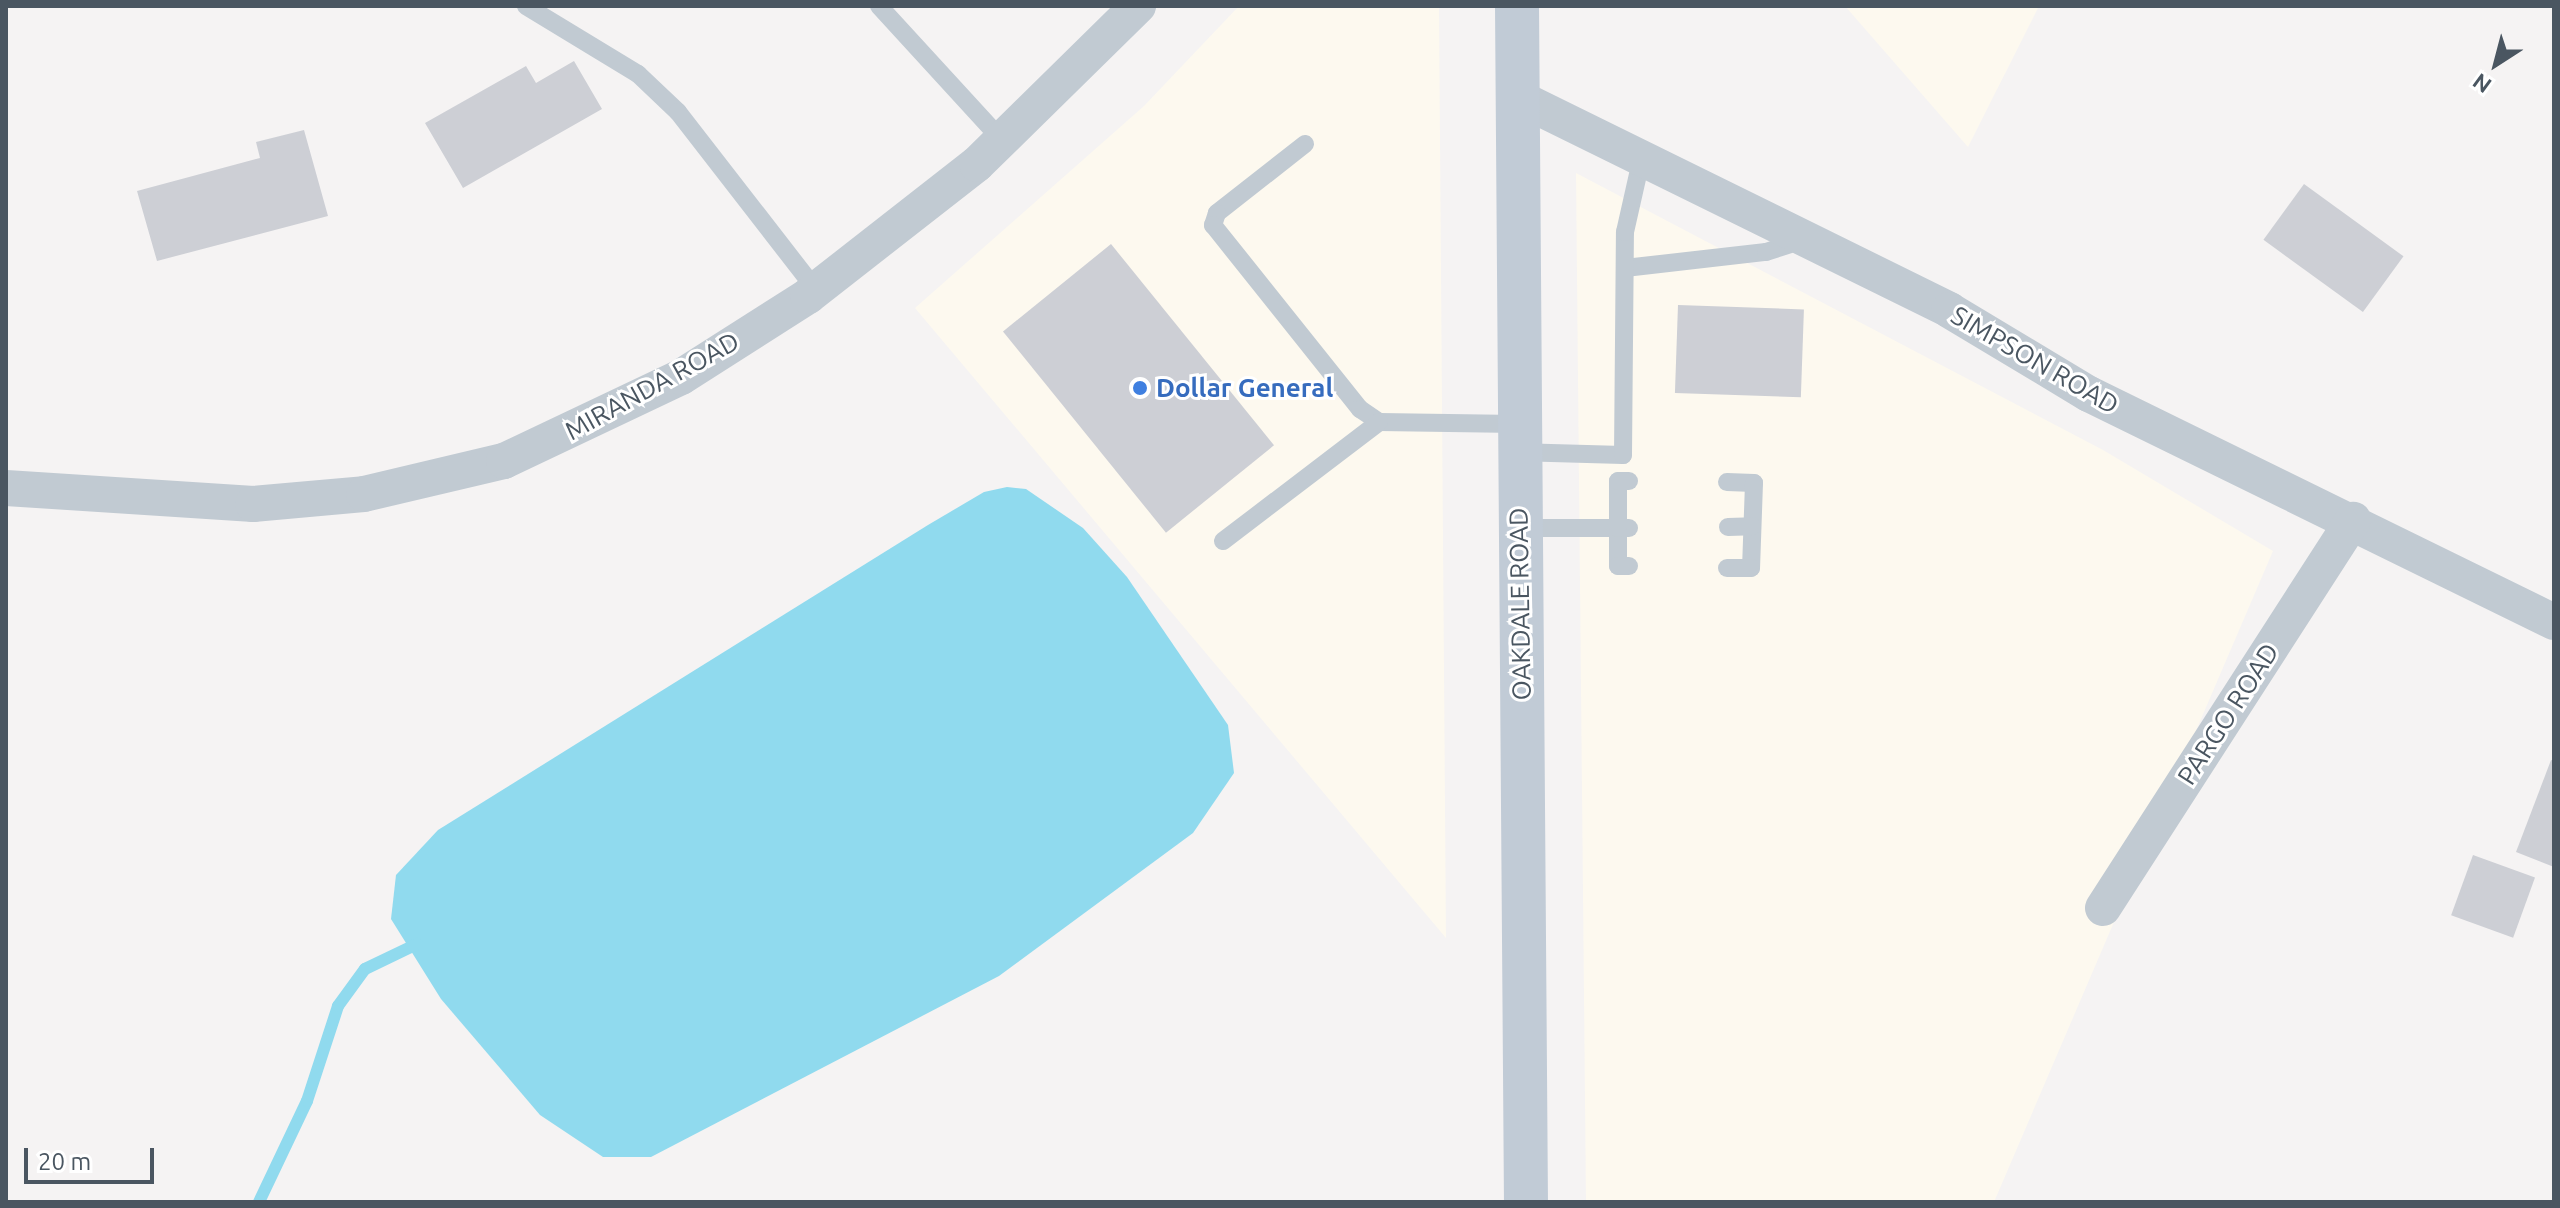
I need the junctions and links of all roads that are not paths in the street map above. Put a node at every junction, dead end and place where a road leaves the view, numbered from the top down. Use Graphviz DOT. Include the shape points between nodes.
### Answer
graph roads {
  1 [pos="526,6"];
  2 [pos="879,6"];
  3 [pos="1138,6"];
  4 [pos="1517,6"];
  5 [pos="1517,97"];
  6 [pos="1002,140"];
  7 [pos="1305,144"];
  8 [pos="1641,161"];
  9 [pos="1799,241"];
  10 [pos="1625,268"];
  11 [pos="816,290"];
  12 [pos="1379,422"];
  13 [pos="1518,438"];
  14 [pos="1623,455"];
  15 [pos="1727,482"];
  16 [pos="6,488"];
  17 [pos="2353,520"];
  18 [pos="1752,526"];
  19 [pos="1728,527"];
  20 [pos="1519,528"];
  21 [pos="1623,528"];
  22 [pos="1223,541"];
  23 [pos="1629,566"];
  24 [pos="1727,568"];
  25 [pos="2554,622"];
  26 [pos="2103,908"];
  27 [pos="1526,1202"];
  1 -- 11 [label="lane" via="638,74 678,112"];
  2 -- 6 [label="lane"];
  3 -- 6 [label="street, MIRANDA ROAD"];
  4 -- 5 [label="main road, OAKDALE ROAD"];
  5 -- 8 [label="street, SIMPSON ROAD"];
  5 -- 13 [label="main road, OAKDALE ROAD"];
  6 -- 11 [label="street, MIRANDA ROAD"];
  7 -- 12 [label="lane" via="1217,213 1213,225 1360,409"];
  8 -- 9 [label="street, SIMPSON ROAD"];
  8 -- 10 [label="lane" via="1625,232"];
  9 -- 10 [label="lane" via="1766,252"];
  9 -- 17 [label="street, SIMPSON ROAD" via="1949,310 2089,394"];
  10 -- 14 [label="lane"];
  11 -- 16 [label="street, MIRANDA ROAD" via="608,416 504,461 414,485 253,504"];
  12 -- 13 [label="lane"];
  12 -- 22 [label="lane"];
  13 -- 14 [label="lane"];
  13 -- 20 [label="main road, OAKDALE ROAD"];
  14 -- 21 [label="lane"];
  15 -- 18 [label="lane" via="1754,483"];
  17 -- 25 [label="street, SIMPSON ROAD"];
  17 -- 26 [label="street, PARGO ROAD"];
  18 -- 19 [label="lane"];
  18 -- 24 [label="lane" via="1751,568"];
  20 -- 21 [label="lane"];
  20 -- 27 [label="main road, OAKDALE ROAD"];
  21 -- 23 [label="lane" via="1618,566"];
}
